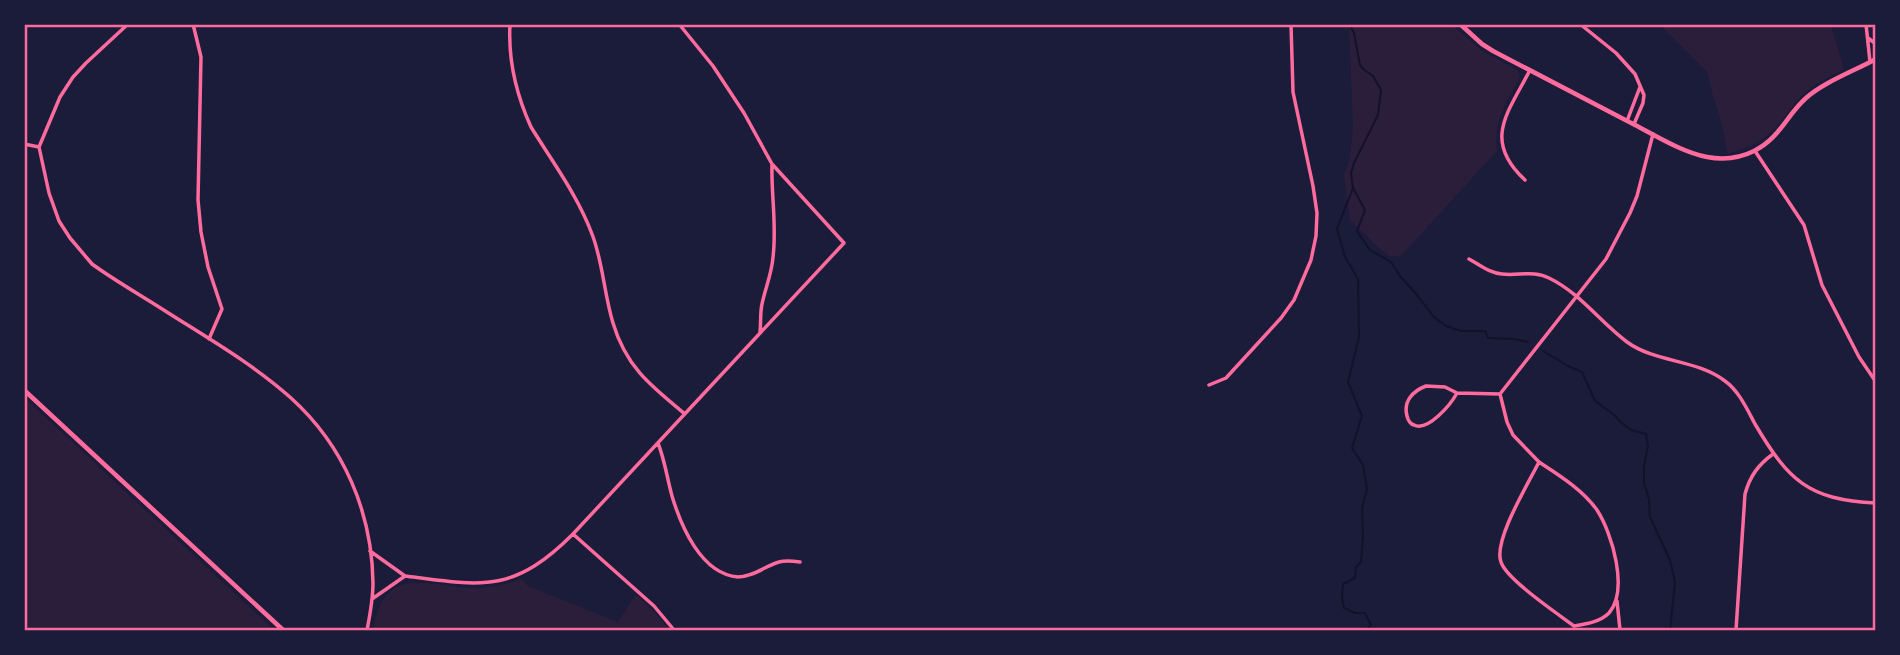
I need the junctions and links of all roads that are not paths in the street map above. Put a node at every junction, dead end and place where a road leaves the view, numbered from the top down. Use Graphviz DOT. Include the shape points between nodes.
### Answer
graph roads {
  1 [pos="128,24"];
  2 [pos="193,24"];
  3 [pos="510,24"];
  4 [pos="679,24"];
  5 [pos="1292,24"];
  6 [pos="1461,24"];
  7 [pos="1580,24"];
  8 [pos="1866,24"];
  9 [pos="1875,35"];
  10 [pos="1868,38"];
  11 [pos="1875,44"];
  12 [pos="1873,61"];
  13 [pos="1530,70"];
  14 [pos="1640,87"];
  15 [pos="1627,121"];
  16 [pos="1634,124"];
  17 [pos="1653,134"];
  18 [pos="24,144"];
  19 [pos="38,147"];
  20 [pos="1755,150"];
  21 [pos="772,164"];
  22 [pos="1525,180"];
  23 [pos="1469,259"];
  24 [pos="1577,296"];
  25 [pos="760,332"];
  26 [pos="209,339"];
  27 [pos="1875,382"];
  28 [pos="1209,385"];
  29 [pos="24,390"];
  30 [pos="1457,393"];
  31 [pos="1500,394"];
  32 [pos="685,414"];
  33 [pos="658,443"];
  34 [pos="1773,454"];
  35 [pos="1539,462"];
  36 [pos="1875,503"];
  37 [pos="573,534"];
  38 [pos="370,551"];
  39 [pos="800,562"];
  40 [pos="405,576"];
  41 [pos="372,599"];
  42 [pos="1617,599"];
  43 [pos="1574,626"];
  44 [pos="283,631"];
  45 [pos="368,631"];
  46 [pos="674,631"];
  47 [pos="1580,631"];
  48 [pos="1620,631"];
  49 [pos="1736,631"];
  1 -- 19 [label="street" via="73,77"];
  2 -- 26 [label="street" via="201,67 201,232 222,309"];
  3 -- 32 [label="street" via="512,68 525,114 591,229 621,343 639,374"];
  4 -- 21 [label="street" via="713,66"];
  5 -- 28 [label="street" via="1293,92 1317,213 1311,260 1281,318 1226,378"];
  6 -- 13 [label="street" via="1482,44"];
  7 -- 14 [label="street" via="1624,61"];
  8 -- 10 [label="street"];
  9 -- 10 [label="street"];
  10 -- 11 [label="street"];
  10 -- 12 [label="street"];
  12 -- 20 [label="street" via="1805,99 1779,133"];
  13 -- 15 [label="street"];
  13 -- 22 [label="street" via="1501,130 1502,150"];
  14 -- 15 [label="street"];
  14 -- 16 [label="street" via="1643,103"];
  15 -- 16 [label="street"];
  16 -- 17 [label="street"];
  17 -- 20 [label="street" via="1707,157 1740,156"];
  17 -- 24 [label="street" via="1630,213 1606,259"];
  18 -- 19 [label="street"];
  19 -- 26 [label="street" via="53,207 78,248 100,270"];
  20 -- 27 [label="street" via="1804,225 1822,285"];
  21 -- 25 [label="street" via="773,260"];
  21 -- 25 [label="street" via="844,243"];
  23 -- 24 [label="street" via="1499,274 1549,278"];
  24 -- 31 [label="street"];
  24 -- 34 [label="street" via="1627,342 1727,382"];
  25 -- 32 [label="street"];
  26 -- 38 [label="street" via="281,390 326,437 355,488"];
  29 -- 44 [label="street"];
  30 -- 30 [label="street" via="1444,387 1419,389 1406,403 1409,421 1414,426 1430,423 1452,404"];
  30 -- 31 [label="street"];
  31 -- 35 [label="street" via="1513,435"];
  32 -- 33 [label="street"];
  33 -- 37 [label="street"];
  33 -- 39 [label="street" via="682,525 708,562 739,577 778,562"];
  34 -- 36 [label="street" via="1807,487 1843,500"];
  34 -- 49 [label="street" via="1755,471 1745,495"];
  35 -- 42 [label="street" via="1585,497 1605,524 1618,576"];
  35 -- 43 [label="street" via="1502,536 1501,564"];
  37 -- 40 [label="street" via="534,567 505,580 463,583"];
  37 -- 46 [label="street" via="654,606"];
  38 -- 40 [label="street"];
  38 -- 41 [label="street"];
  40 -- 41 [label="street"];
  41 -- 45 [label="street"];
  42 -- 43 [label="street" via="1608,614 1591,624"];
  42 -- 48 [label="street"];
  43 -- 47 [label="street"];
}
